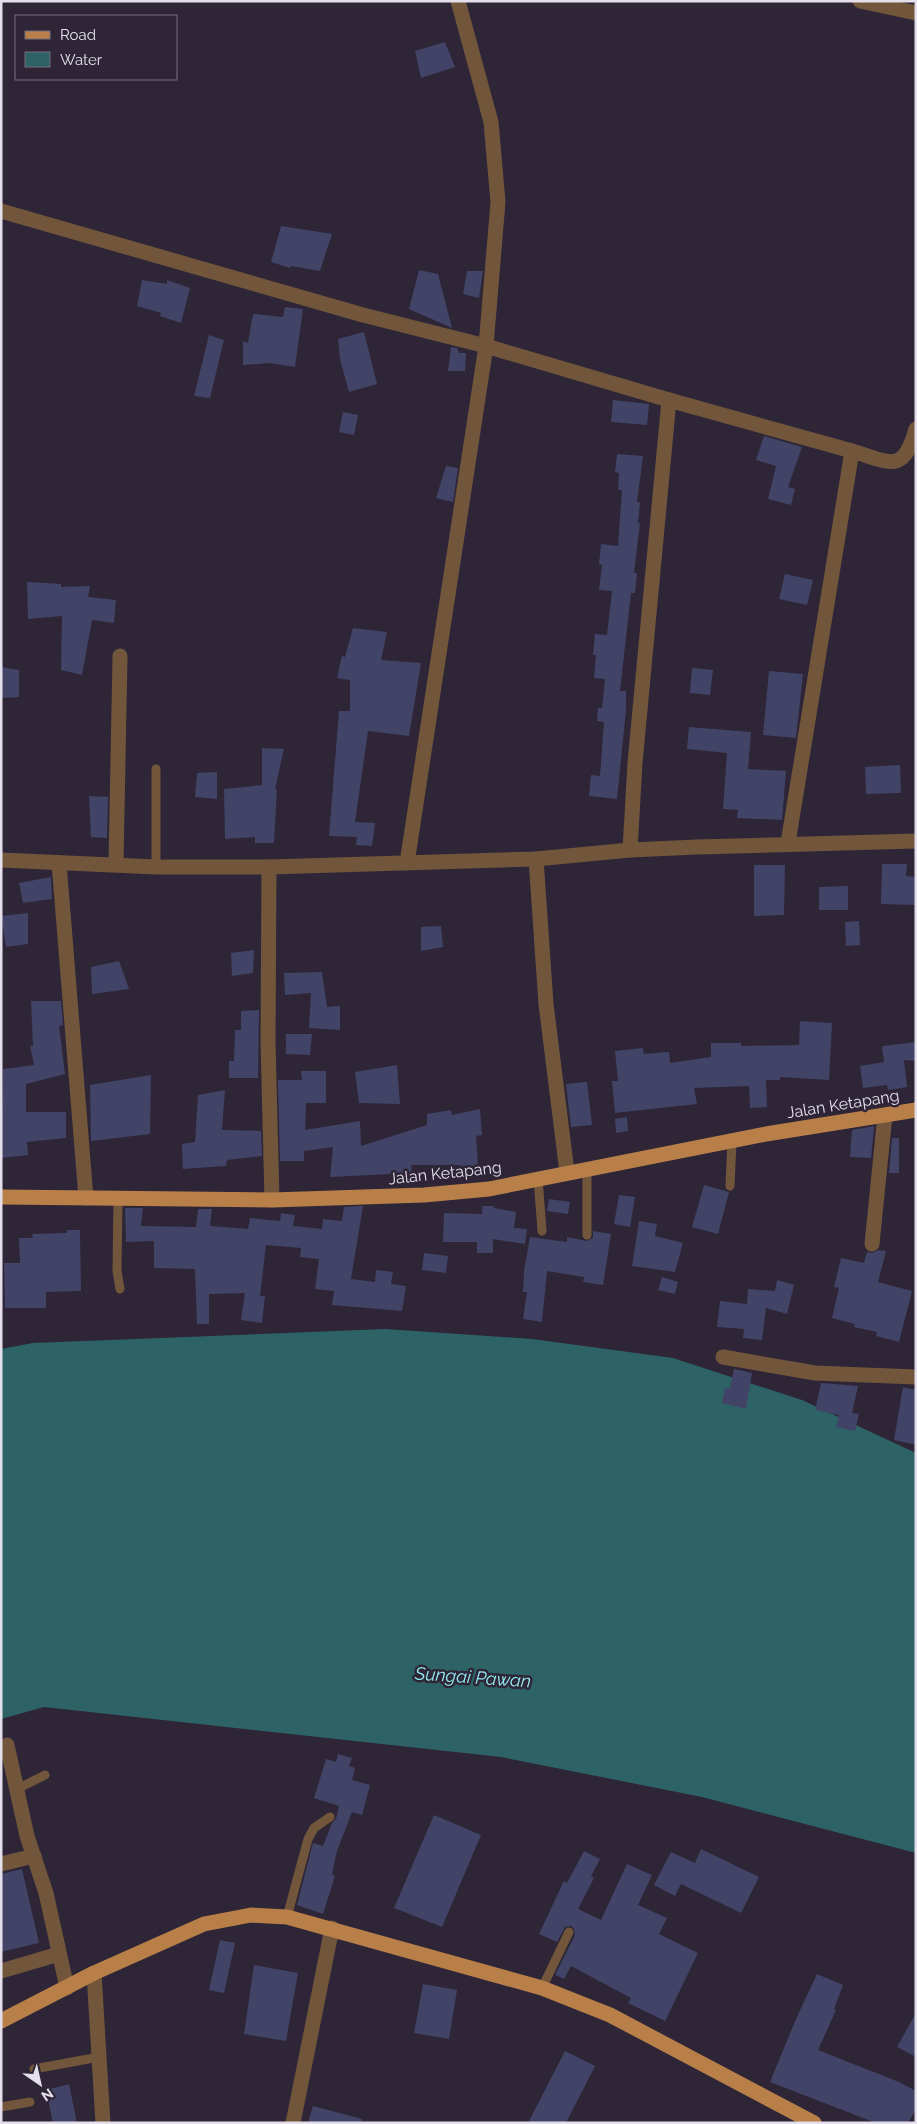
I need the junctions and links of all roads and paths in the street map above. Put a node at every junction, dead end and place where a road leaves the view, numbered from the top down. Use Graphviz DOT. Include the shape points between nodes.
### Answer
graph roads {
  1 [pos="458,1"];
  2 [pos="860,1"];
  3 [pos="916,13"];
  4 [pos="1,211"];
  5 [pos="486,346"];
  6 [pos="668,400"];
  7 [pos="916,429"];
  8 [pos="852,451"];
  9 [pos="120,656"];
  10 [pos="156,769"];
  11 [pos="916,841"];
  12 [pos="788,843"];
  13 [pos="630,850"];
  14 [pos="536,859"];
  15 [pos="1,860"];
  16 [pos="59,863"];
  17 [pos="407,863"];
  18 [pos="116,864"];
  19 [pos="156,867"];
  20 [pos="269,868"];
  21 [pos="916,1110"];
  22 [pos="885,1115"];
  23 [pos="732,1141"];
  24 [pos="587,1168"];
  25 [pos="567,1172"];
  26 [pos="538,1178"];
  27 [pos="730,1186"];
  28 [pos="1,1197"];
  29 [pos="86,1198"];
  30 [pos="118,1198"];
  31 [pos="272,1200"];
  32 [pos="542,1231"];
  33 [pos="587,1235"];
  34 [pos="872,1244"];
  35 [pos="120,1289"];
  36 [pos="723,1357"];
  37 [pos="916,1377"];
  38 [pos="7,1746"];
  39 [pos="45,1775"];
  40 [pos="17,1789"];
  41 [pos="330,1817"];
  42 [pos="34,1856"];
  43 [pos="1,1864"];
  44 [pos="287,1917"];
  45 [pos="332,1928"];
  46 [pos="569,1932"];
  47 [pos="59,1954"];
  48 [pos="1,1971"];
  49 [pos="94,1973"];
  50 [pos="67,1988"];
  51 [pos="542,1988"];
  52 [pos="1,2021"];
  53 [pos="99,2058"];
  54 [pos="34,2069"];
  55 [pos="30,2102"];
  56 [pos="1,2107"];
  57 [pos="103,2123"];
  58 [pos="293,2123"];
  59 [pos="814,2123"];
  1 -- 5 [label="street" via="494,139 498,202"];
  2 -- 3 [label="street"];
  4 -- 5 [label="street" via="364,315"];
  5 -- 6 [label="street"];
  5 -- 17 [label="street"];
  6 -- 8 [label="street"];
  6 -- 13 [label="street"];
  7 -- 8 [label="street" via="908,452 901,460 883,460"];
  8 -- 12 [label="street"];
  9 -- 18 [label="street"];
  10 -- 19 [label="lane"];
  11 -- 12 [label="street"];
  12 -- 13 [label="street"];
  13 -- 14 [label="street"];
  14 -- 17 [label="street"];
  14 -- 25 [label="street" via="546,1004"];
  15 -- 16 [label="street"];
  16 -- 18 [label="street"];
  16 -- 29 [label="street"];
  17 -- 20 [label="street"];
  18 -- 19 [label="street"];
  19 -- 20 [label="street"];
  20 -- 31 [label="street" via="268,1042"];
  21 -- 22 [label="main road, Jalan Ketapang"];
  22 -- 23 [label="main road, Jalan Ketapang"];
  22 -- 34 [label="street"];
  23 -- 24 [label="main road, Jalan Ketapang"];
  23 -- 27 [label="lane"];
  24 -- 25 [label="main road, Jalan Ketapang"];
  24 -- 33 [label="lane"];
  25 -- 26 [label="main road, Jalan Ketapang"];
  26 -- 31 [label="main road, Jalan Ketapang" via="489,1189 424,1195"];
  26 -- 32 [label="lane"];
  28 -- 29 [label="main road, Jalan Ketapang"];
  29 -- 30 [label="main road, Jalan Ketapang"];
  30 -- 31 [label="main road, Jalan Ketapang"];
  30 -- 35 [label="lane" via="117,1271"];
  36 -- 37 [label="street" via="815,1372"];
  38 -- 40 [label="street"];
  39 -- 40 [label="lane"];
  40 -- 42 [label="street"];
  41 -- 44 [label="lane" via="314,1828 308,1839"];
  42 -- 43 [label="street"];
  42 -- 47 [label="street"];
  44 -- 45 [label="main road"];
  44 -- 49 [label="main road" via="251,1915 204,1924"];
  45 -- 51 [label="main road"];
  45 -- 58 [label="street"];
  46 -- 51 [label="lane"];
  47 -- 48 [label="street"];
  47 -- 50 [label="street"];
  49 -- 50 [label="main road"];
  49 -- 53 [label="street"];
  50 -- 52 [label="main road"];
  51 -- 59 [label="main road" via="610,2015"];
  53 -- 54 [label="lane"];
  53 -- 57 [label="street"];
  55 -- 56 [label="lane"];
}
